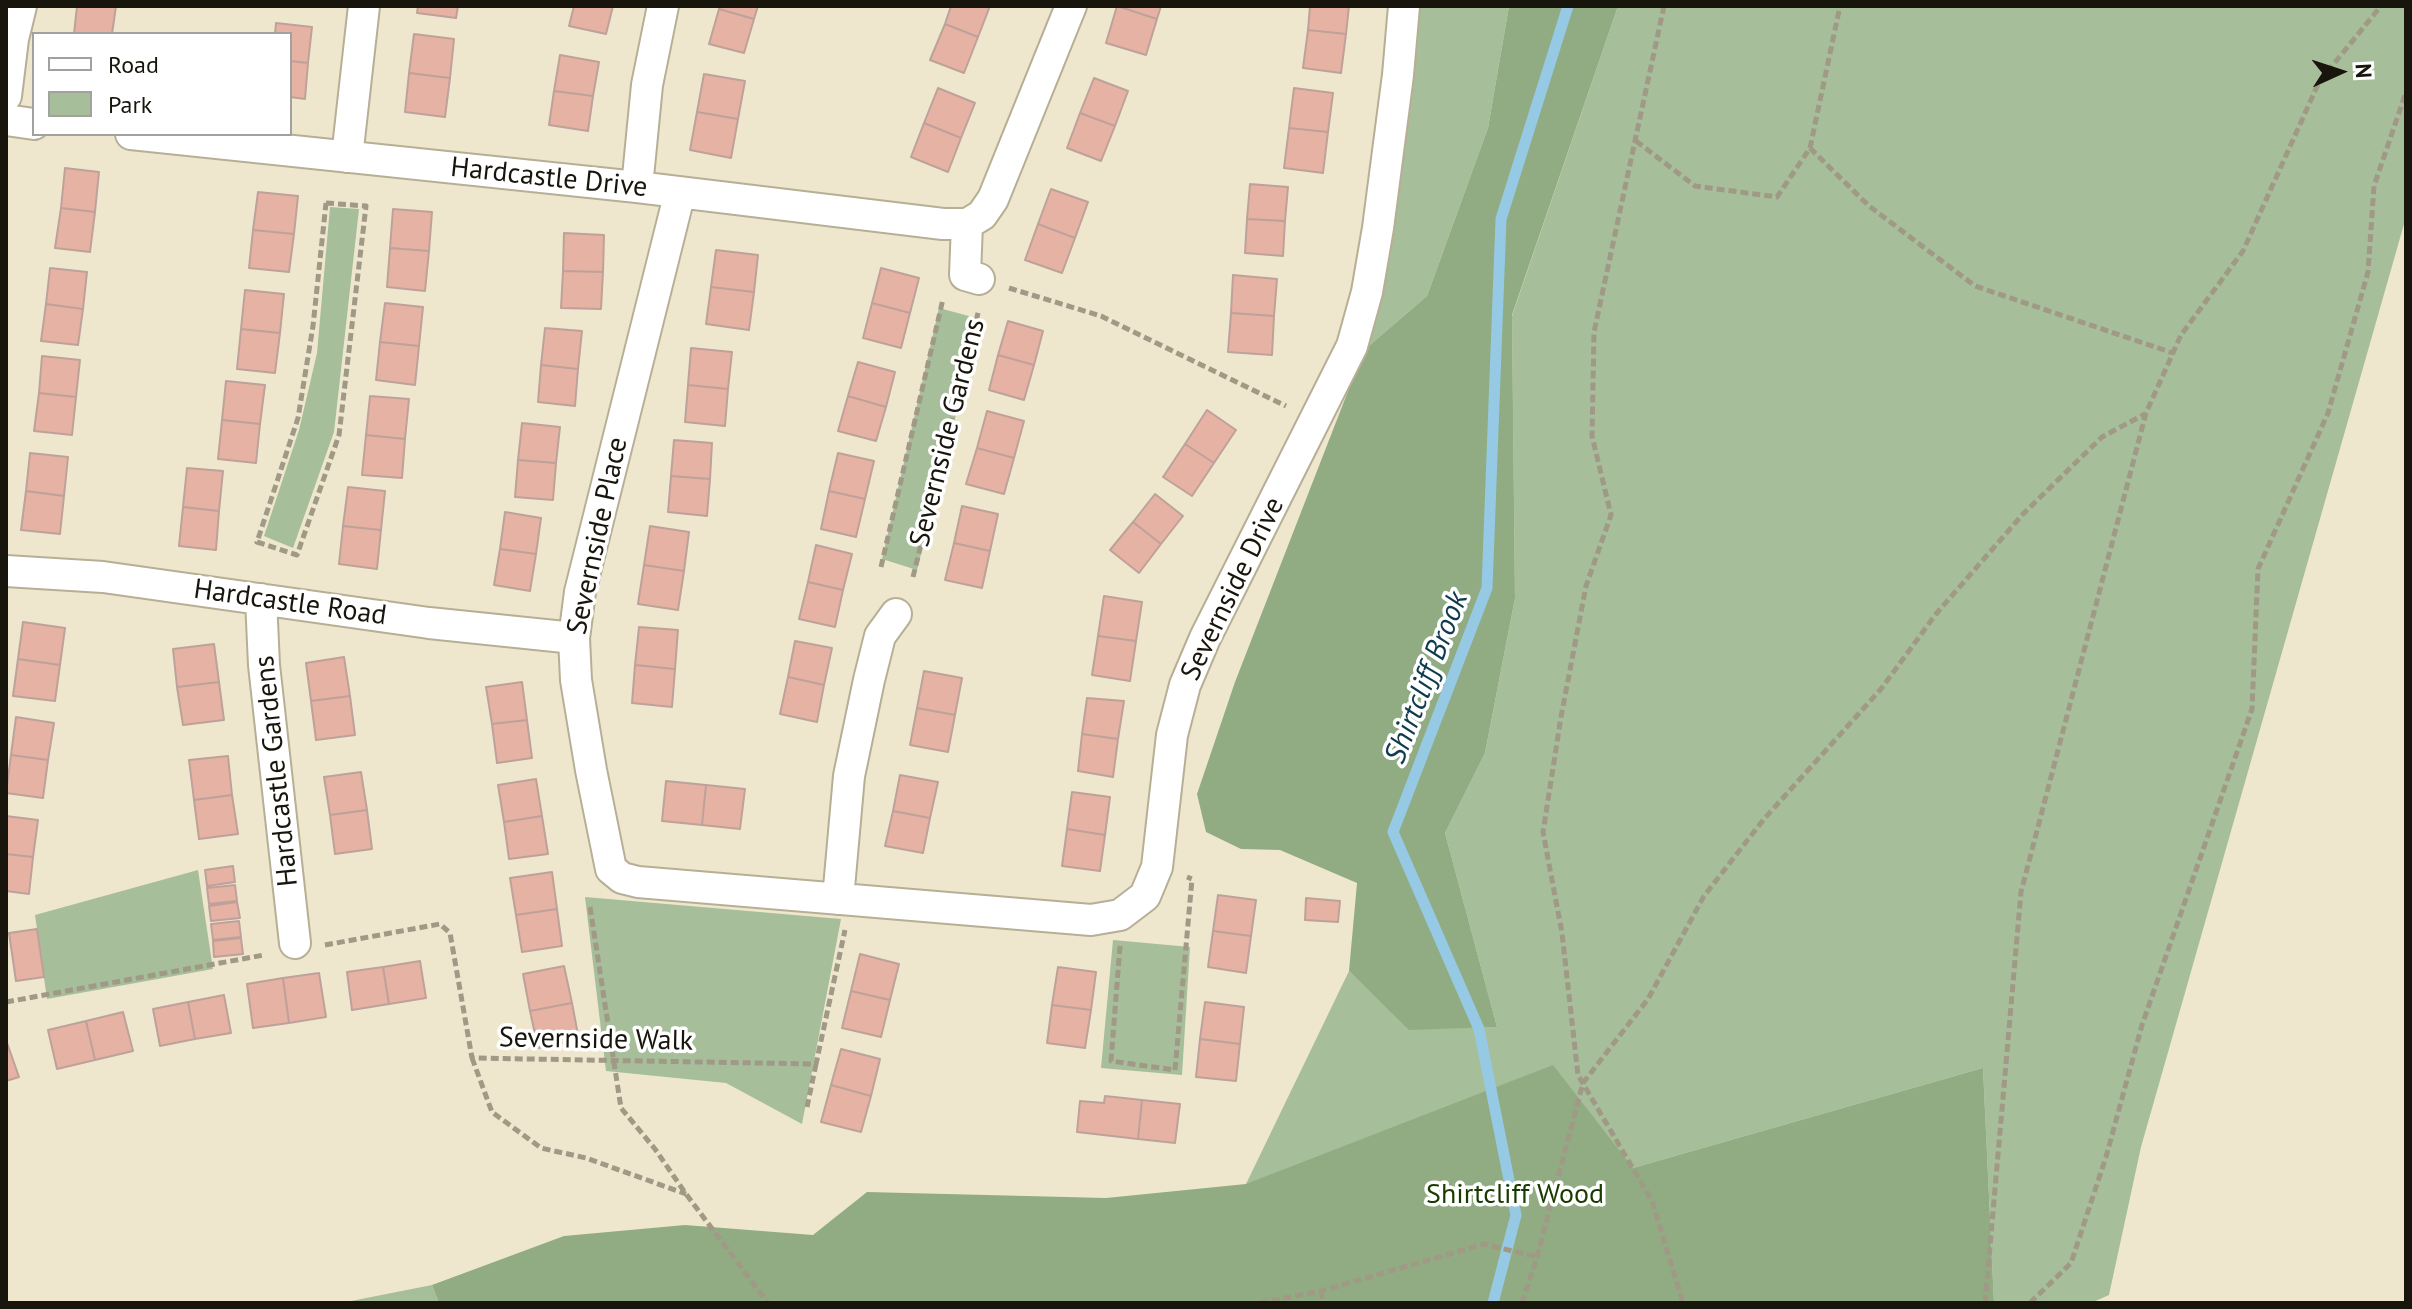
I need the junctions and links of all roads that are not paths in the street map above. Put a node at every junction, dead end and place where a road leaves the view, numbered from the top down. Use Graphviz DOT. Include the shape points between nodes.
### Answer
graph roads {
  1 [pos="21,6"];
  2 [pos="364,6"];
  3 [pos="663,6"];
  4 [pos="1071,6"];
  5 [pos="1404,6"];
  6 [pos="6,96"];
  7 [pos="6,120"];
  8 [pos="32,124"];
  9 [pos="150,136"];
  10 [pos="347,157"];
  11 [pos="637,187"];
  12 [pos="680,192"];
  13 [pos="967,224"];
  14 [pos="986,290"];
  15 [pos="6,571"];
  16 [pos="261,599"];
  17 [pos="896,614"];
  18 [pos="574,638"];
  19 [pos="622,878"];
  20 [pos="843,908"];
  21 [pos="306,944"];
  1 -- 6 [label="street"];
  2 -- 10 [label="street"];
  3 -- 11 [label="street" via="647,85"];
  4 -- 13 [label="street" via="993,199"];
  5 -- 20 [label="street, Severnside Drive" via="1378,228 1352,346 1185,685 1172,735 1157,867 1145,896 1120,915 1091,920"];
  7 -- 8 [label="street"];
  9 -- 10 [label="street, Hardcastle Drive"];
  10 -- 11 [label="street, Hardcastle Drive"];
  11 -- 12 [label="street, Hardcastle Drive"];
  12 -- 13 [label="street, Hardcastle Drive"];
  12 -- 18 [label="street, Severnside Place" via="580,592"];
  13 -- 14 [label="street, Severnside Gardens" via="965,275"];
  15 -- 16 [label="street, Hardcastle Road" via="103,577"];
  16 -- 18 [label="street, Hardcastle Road"];
  16 -- 21 [label="street, Hardcastle Gardens" via="264,665"];
  17 -- 20 [label="street" via="880,636 849,776"];
  18 -- 19 [label="street, Severnside Place" via="591,770 611,869"];
  19 -- 20 [label="street, Severnside Drive"];
}
